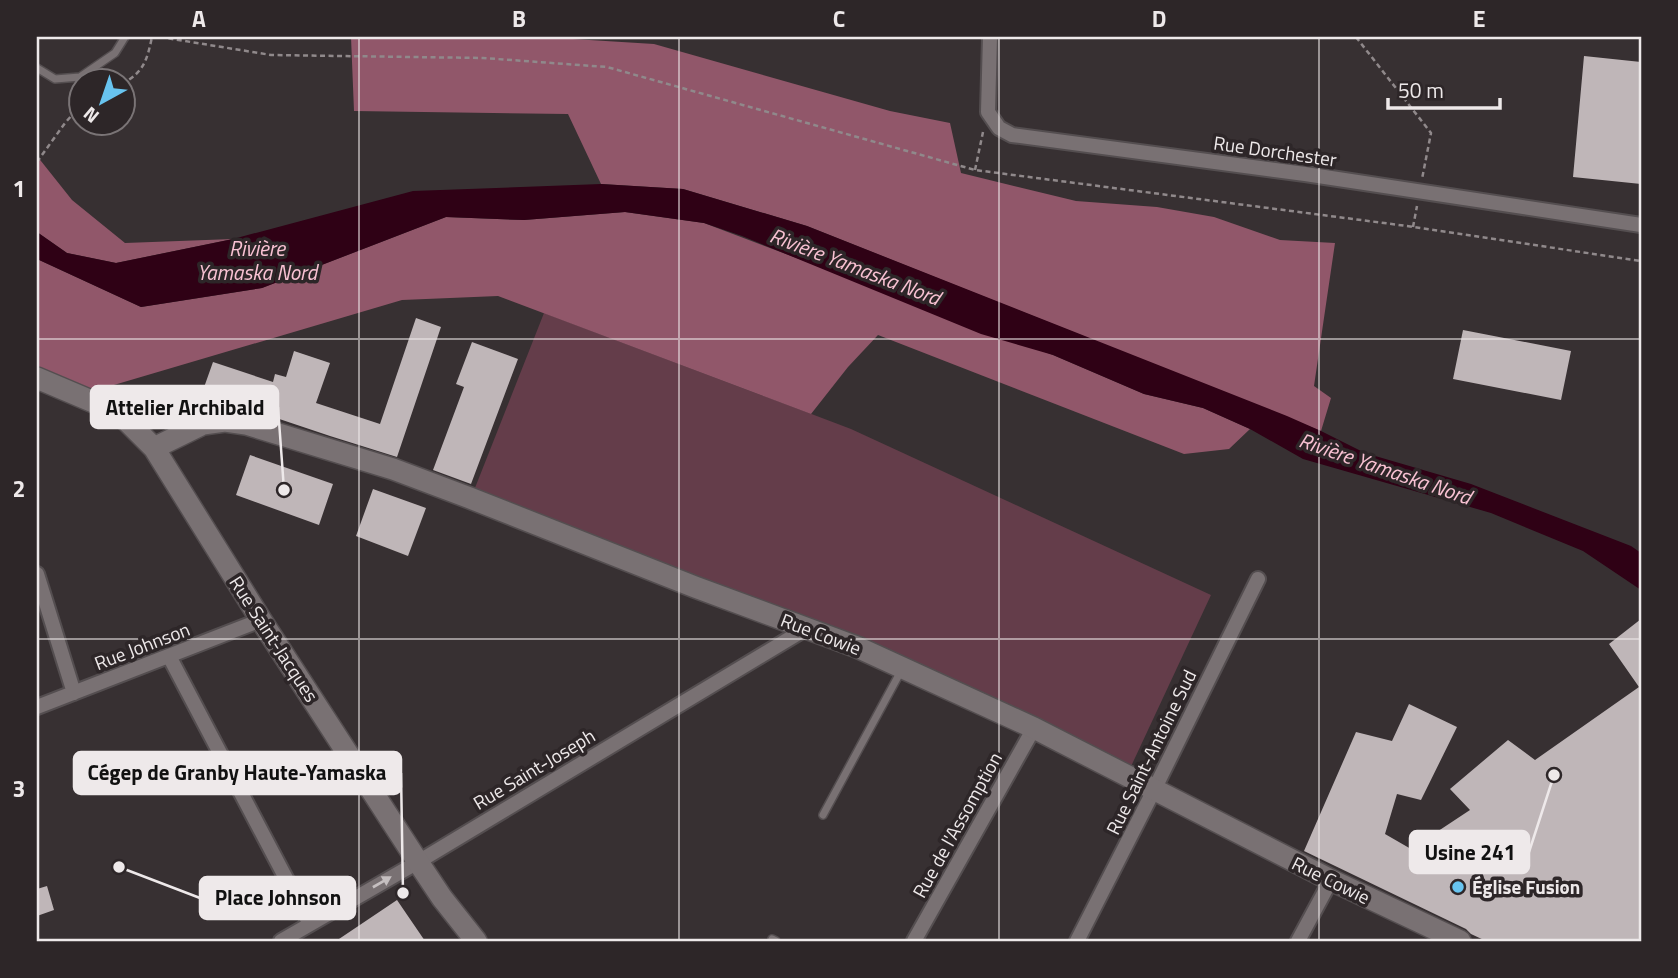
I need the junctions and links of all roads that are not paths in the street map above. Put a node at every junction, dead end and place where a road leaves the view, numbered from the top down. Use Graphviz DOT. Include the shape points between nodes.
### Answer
graph roads {
  1 [pos="125,37"];
  2 [pos="990,37"];
  3 [pos="37,68"];
  4 [pos="1641,225"];
  5 [pos="37,378"];
  6 [pos="154,448"];
  7 [pos="37,574"];
  8 [pos="1258,579"];
  9 [pos="261,620"];
  10 [pos="807,628"];
  11 [pos="169,656"];
  12 [pos="903,668"];
  13 [pos="74,693"];
  14 [pos="37,707"];
  15 [pos="1034,727"];
  16 [pos="1154,790"];
  17 [pos="823,816"];
  18 [pos="418,862"];
  19 [pos="1331,880"];
  20 [pos="310,924"];
  21 [pos="281,941"];
  22 [pos="476,941"];
  23 [pos="914,941"];
  24 [pos="1077,941"];
  25 [pos="1298,941"];
  26 [pos="1461,941"];
  1 -- 3 [label="lane" via="115,54 80,77 55,79"];
  2 -- 4 [label="street, Rue Dorchester" via="988,112 999,128 1012,135"];
  5 -- 6 [label="street, Rue Saint-Jacques" via="125,419"];
  6 -- 9 [label="street, Rue Saint-Jacques"];
  6 -- 10 [label="street, Rue Cowie" via="202,424 246,424 393,469"];
  7 -- 13 [label="street"];
  8 -- 16 [label="street, Rue Saint-Antoine Sud"];
  9 -- 11 [label="street, Rue Johnson"];
  9 -- 18 [label="street, Rue Saint-Jacques"];
  10 -- 12 [label="street, Rue Cowie"];
  10 -- 18 [label="street, Rue Saint-Joseph"];
  11 -- 13 [label="street, Rue Johnson"];
  11 -- 20 [label="street"];
  12 -- 15 [label="street, Rue Cowie"];
  12 -- 17 [label="lane"];
  13 -- 14 [label="street, Rue Johnson"];
  15 -- 16 [label="street, Rue Cowie"];
  15 -- 23 [label="street, Rue de l'Assomption"];
  16 -- 19 [label="street, Rue Cowie"];
  16 -- 24 [label="street, Rue Saint-Antoine Sud"];
  20 -- 18 [label="street, Rue Saint-Joseph, one-way"];
  18 -- 22 [label="street, Rue Saint-Jacques"];
  19 -- 25 [label="street"];
  19 -- 26 [label="street, Rue Cowie"];
  20 -- 21 [label="street, Rue Saint-Joseph"];
}
